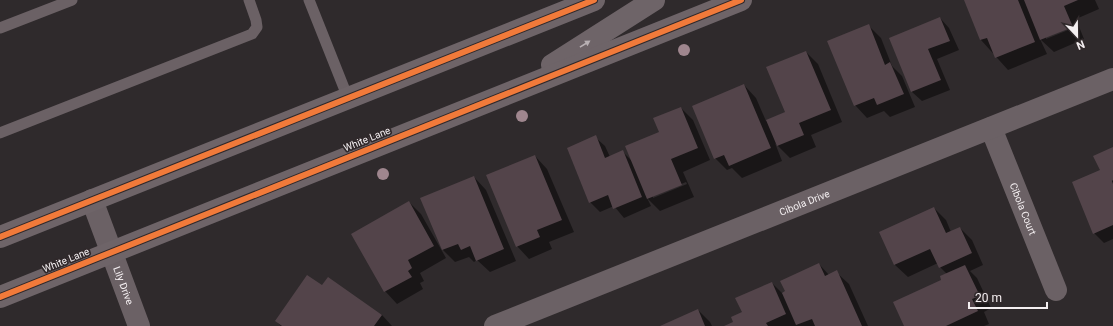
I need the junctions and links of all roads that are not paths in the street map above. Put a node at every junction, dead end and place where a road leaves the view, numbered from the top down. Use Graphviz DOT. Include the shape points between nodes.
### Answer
graph roads {
  1 [pos="72,0"];
  2 [pos="248,0"];
  3 [pos="309,0"];
  4 [pos="594,0"];
  5 [pos="654,0"];
  6 [pos="742,0"];
  7 [pos="0,28"];
  8 [pos="1113,79"];
  9 [pos="505,95"];
  10 [pos="348,98"];
  11 [pos="991,128"];
  12 [pos="0,133"];
  13 [pos="92,200"];
  14 [pos="0,238"];
  15 [pos="110,253"];
  16 [pos="1056,290"];
  17 [pos="0,297"];
  18 [pos="139,326"];
  19 [pos="495,326"];
  1 -- 7 [label="lane"];
  2 -- 12 [label="lane" via="257,27 252,34"];
  3 -- 10 [label="lane"];
  4 -- 10 [label="main road"];
  9 -- 5 [label="main road, one-way"];
  6 -- 9 [label="main road, White Lane"];
  8 -- 11 [label="street, Cibola Drive"];
  9 -- 15 [label="main road, White Lane"];
  10 -- 13 [label="main road"];
  11 -- 16 [label="street, Cibola Court"];
  11 -- 19 [label="street, Cibola Drive"];
  13 -- 14 [label="main road"];
  13 -- 15 [label="street, Lily Drive"];
  15 -- 17 [label="main road, White Lane"];
  15 -- 18 [label="street, Lily Drive"];
}
